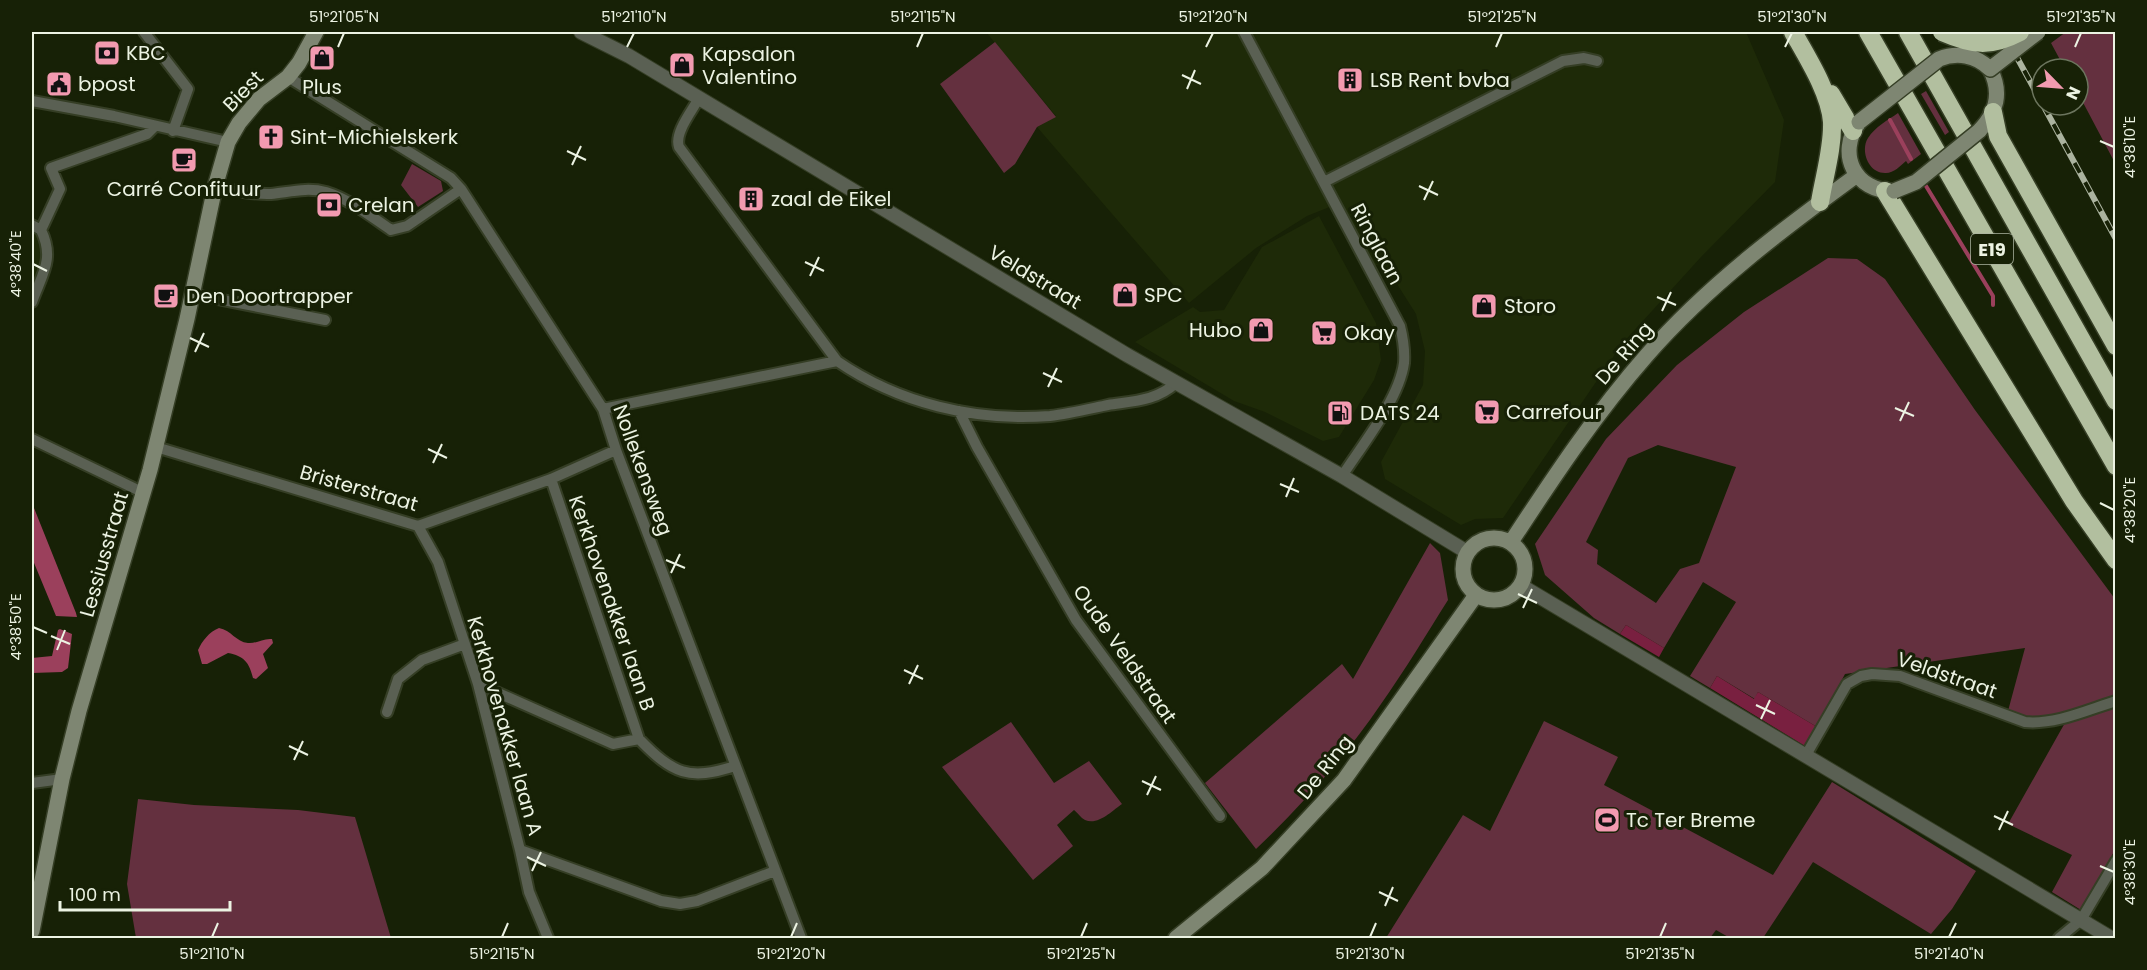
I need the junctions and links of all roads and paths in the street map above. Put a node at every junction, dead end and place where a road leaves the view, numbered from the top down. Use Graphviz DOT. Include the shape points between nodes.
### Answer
graph roads {
  1 [pos="144,32"];
  2 [pos="316,32"];
  3 [pos="584,32"];
  4 [pos="1244,32"];
  5 [pos="1793,32"];
  6 [pos="1868,32"];
  7 [pos="1908,32"];
  8 [pos="1940,32"];
  9 [pos="2020,32"];
  10 [pos="2038,32"];
  11 [pos="1597,61"];
  12 [pos="1983,64"];
  13 [pos="1815,73"];
  14 [pos="288,77"];
  15 [pos="699,98"];
  16 [pos="32,101"];
  17 [pos="1993,112"];
  18 [pos="155,126"];
  19 [pos="1856,127"];
  20 [pos="173,131"];
  21 [pos="228,142"];
  22 [pos="1857,175"];
  23 [pos="1323,182"];
  24 [pos="215,187"];
  25 [pos="461,189"];
  26 [pos="1890,191"];
  27 [pos="1820,202"];
  28 [pos="36,228"];
  29 [pos="192,294"];
  30 [pos="32,302"];
  31 [pos="325,320"];
  32 [pos="2115,346"];
  33 [pos="837,361"];
  34 [pos="1176,383"];
  35 [pos="2115,401"];
  36 [pos="603,409"];
  37 [pos="959,411"];
  38 [pos="32,439"];
  39 [pos="156,447"];
  40 [pos="615,450"];
  41 [pos="2115,466"];
  42 [pos="1342,476"];
  43 [pos="551,479"];
  44 [pos="144,493"];
  45 [pos="418,526"];
  46 [pos="1510,542"];
  47 [pos="1467,552"];
  48 [pos="2115,560"];
  49 [pos="1520,585"];
  50 [pos="1476,595"];
  51 [pos="465,644"];
  52 [pos="478,684"];
  53 [pos="2115,701"];
  54 [pos="387,712"];
  55 [pos="639,740"];
  56 [pos="1806,755"];
  57 [pos="735,766"];
  58 [pos="62,779"];
  59 [pos="32,783"];
  60 [pos="1220,816"];
  61 [pos="520,850"];
  62 [pos="2115,861"];
  63 [pos="775,871"];
  64 [pos="2081,920"];
  65 [pos="32,931"];
  66 [pos="548,939"];
  67 [pos="801,939"];
  68 [pos="1176,939"];
  69 [pos="2059,939"];
  70 [pos="2110,939"];
  1 -- 20 [label="street" via="188,89"];
  2 -- 14 [label="main road, Biest"];
  3 -- 15 [label="street, Veldstraat"];
  4 -- 23 [label="street, Ringlaan"];
  5 -- 13 [label="highway"];
  6 -- 41 [label="highway, E19"];
  7 -- 35 [label="highway, E19"];
  8 -- 9 [label="highway, bridge" via="1984,44"];
  8 -- 12 [label="highway, bridge" via="1946,42"];
  10 -- 12 [label="main road, bridge"];
  11 -- 23 [label="street" via="1563,61"];
  12 -- 17 [label="main road" via="1997,92"];
  12 -- 19 [label="main road, bridge" via="1954,55 1939,59"];
  13 -- 19 [label="highway"];
  13 -- 27 [label="highway" via="1832,123"];
  14 -- 21 [label="main road, Biest" via="259,99"];
  14 -- 25 [label="street, Nollekensweg" via="451,178"];
  15 -- 33 [label="street" via="680,133 679,147"];
  15 -- 34 [label="street, Veldstraat"];
  16 -- 18 [label="street"];
  17 -- 26 [label="main road, bridge" via="1978,131 1916,182"];
  17 -- 32 [label="highway" via="1998,136"];
  18 -- 20 [label="street"];
  18 -- 28 [label="street" via="147,134 51,168 60,189"];
  19 -- 22 [label="main road" via="1848,150"];
  20 -- 21 [label="street"];
  21 -- 24 [label="main road, Biest"];
  22 -- 26 [label="main road" via="1867,184"];
  22 -- 27 [label="main road, De Ring"];
  23 -- 42 [label="street, Ringlaan" via="1400,326 1404,345 1398,388"];
  24 -- 25 [label="street" via="271,194 299,189 325,192 391,230 406,226"];
  24 -- 29 [label="main road, Lessiusstraat"];
  25 -- 36 [label="street, Nollekensweg"];
  26 -- 48 [label="highway" via="2074,501"];
  27 -- 46 [label="main road, De Ring" via="1727,278 1647,355"];
  28 -- 30 [label="street" via="48,249 48,258"];
  29 -- 31 [label="street"];
  29 -- 39 [label="main road, Lessiusstraat"];
  33 -- 36 [label="street"];
  33 -- 37 [label="street" via="860,377 905,397"];
  34 -- 37 [label="street" via="1160,396 1050,416"];
  34 -- 42 [label="street, Veldstraat"];
  36 -- 40 [label="street, Nollekensweg"];
  37 -- 60 [label="street, Oude Veldstraat" via="1076,620"];
  38 -- 44 [label="street"];
  39 -- 44 [label="main road, Lessiusstraat"];
  39 -- 45 [label="street, Bristerstraat"];
  40 -- 43 [label="street, Bristerstraat"];
  40 -- 57 [label="street, Nollekensweg"];
  42 -- 47 [label="street, Veldstraat"];
  43 -- 45 [label="street, Bristerstraat"];
  43 -- 55 [label="street, Kerkhovenakker laan B"];
  44 -- 58 [label="main road, Lessiusstraat"];
  45 -- 51 [label="street, Kerkhovenakker laan A" via="438,562"];
  46 -- 47 [label="main road" via="1491,537"];
  46 -- 49 [label="main road" via="1525,566"];
  47 -- 50 [label="main road" via="1462,572"];
  49 -- 50 [label="main road" via="1497,600"];
  49 -- 56 [label="street"];
  50 -- 68 [label="main road, De Ring" via="1344,780 1262,868"];
  51 -- 52 [label="street, Kerkhovenakker laan A"];
  51 -- 54 [label="street" via="422,660 398,679"];
  52 -- 55 [label="street" via="613,744"];
  52 -- 61 [label="street, Kerkhovenakker laan A"];
  53 -- 56 [label="street, Veldstraat" via="2057,719 2025,722 1900,676 1872,674 1847,684"];
  55 -- 57 [label="street" via="660,761 691,774"];
  56 -- 64 [label="street"];
  57 -- 63 [label="street, Nollekensweg"];
  58 -- 59 [label="street"];
  58 -- 65 [label="main road, Lessiusstraat"];
  61 -- 63 [label="street" via="661,901 680,904 715,896"];
  61 -- 66 [label="street, Kerkhovenakker laan A" via="529,892"];
  62 -- 64 [label="street"];
  63 -- 67 [label="street, Nollekensweg"];
  64 -- 69 [label="street"];
  64 -- 70 [label="street"];
}
